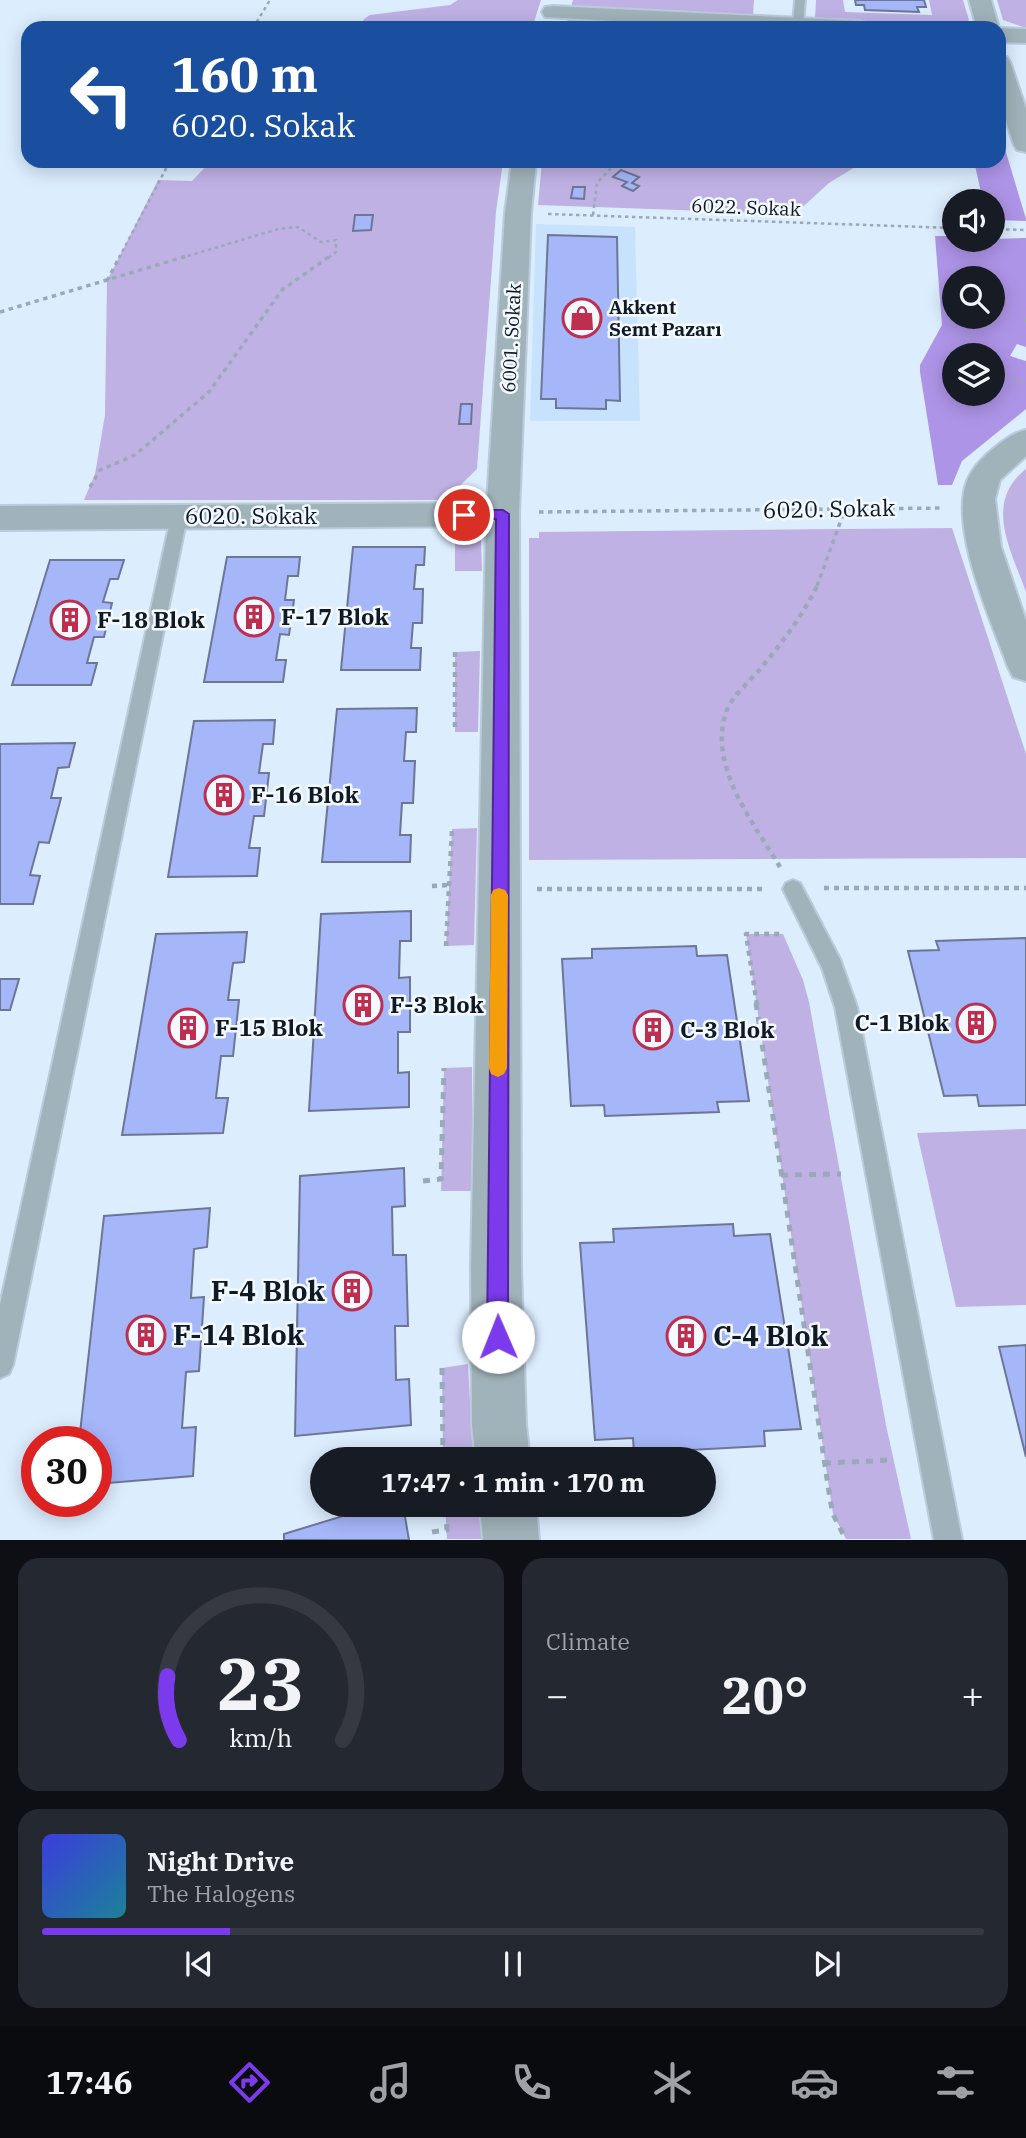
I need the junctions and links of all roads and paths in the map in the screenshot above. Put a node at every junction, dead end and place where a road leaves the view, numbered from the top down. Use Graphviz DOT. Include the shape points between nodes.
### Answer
graph roads {
  1 [pos="270,0"];
  2 [pos="800,0"];
  3 [pos="980,0"];
  4 [pos="553,13"];
  5 [pos="257,21"];
  6 [pos="716,21"];
  7 [pos="798,21"];
  8 [pos="987,21"];
  9 [pos="1006,35"];
  10 [pos="1026,36"];
  11 [pos="1006,84"];
  12 [pos="1026,145"];
  13 [pos="166,168"];
  14 [pos="523,168"];
  15 [pos="611,168"];
  16 [pos="537,214"];
  17 [pos="593,215"];
  18 [pos="942,228"];
  19 [pos="1005,229"];
  20 [pos="1026,230"];
  21 [pos="107,281"];
  22 [pos="0,312"];
  23 [pos="1012,379"];
  24 [pos="1026,384"];
  25 [pos="1026,440"];
  26 [pos="88,492"];
  27 [pos="964,508"];
  28 [pos="845,509"];
  29 [pos="521,513"];
  30 [pos="179,517"];
  31 [pos="3,528"];
  32 [pos="455,652"];
  33 [pos="1026,667"];
  34 [pos="455,732"];
  35 [pos="452,829"];
  36 [pos="449,885"];
  37 [pos="432,886"];
  38 [pos="793,889"];
  39 [pos="783,934"];
  40 [pos="446,946"];
  41 [pos="444,1068"];
  42 [pos="841,1174"];
  43 [pos="780,1175"];
  44 [pos="423,1181"];
  45 [pos="0,1365"];
  46 [pos="442,1368"];
  47 [pos="443,1447"];
  48 [pos="502,1447"];
  49 [pos="894,1460"];
  50 [pos="824,1463"];
  51 [pos="446,1517"];
  52 [pos="509,1517"];
  53 [pos="432,1532"];
  54 [pos="511,1539"];
  55 [pos="846,1539"];
  56 [pos="948,1539"];
  1 -- 5 [label="path"];
  2 -- 7 [label="lane"];
  3 -- 8 [label="street"];
  4 -- 6 [label="street"];
  9 -- 10 [label="street"];
  11 -- 12 [label="street"];
  13 -- 21 [label="path"];
  14 -- 29 [label="street, 6001. Sokak" via="518,213"];
  15 -- 17 [label="path" via="597,183"];
  16 -- 17 [label="path, 6022. Sokak"];
  17 -- 18 [label="path, 6022. Sokak"];
  19 -- 20 [label="path"];
  21 -- 22 [label="path"];
  21 -- 26 [label="path" via="278,229 298,228 321,242 336,240 336,252 282,290 209,392 143,449 100,470"];
  23 -- 24 [label="path"];
  25 -- 27 [label="street" via="990,470"];
  27 -- 28 [label="path, 6020. Sokak"];
  27 -- 33 [label="street" via="983,542"];
  28 -- 29 [label="path, 6020. Sokak"];
  28 -- 38 [label="path" via="812,597 722,722 722,755 732,781"];
  29 -- 30 [label="street, 6020. Sokak"];
  29 -- 48 [label="street, 6001. Sokak" via="496,1266"];
  30 -- 31 [label="street, 6020. Sokak"];
  30 -- 45 [label="lane"];
  32 -- 34 [label="path"];
  35 -- 36 [label="path"];
  36 -- 37 [label="path"];
  36 -- 40 [label="path"];
  38 -- 56 [label="lane" via="832,966 846,1007"];
  39 -- 43 [label="path" via="746,934"];
  41 -- 44 [label="path" via="441,1179"];
  42 -- 43 [label="path"];
  43 -- 50 [label="path"];
  46 -- 47 [label="path"];
  49 -- 50 [label="path"];
  50 -- 55 [label="path" via="833,1514"];
  51 -- 53 [label="path" via="447,1530"];
  52 -- 54 [label="street"];
}
